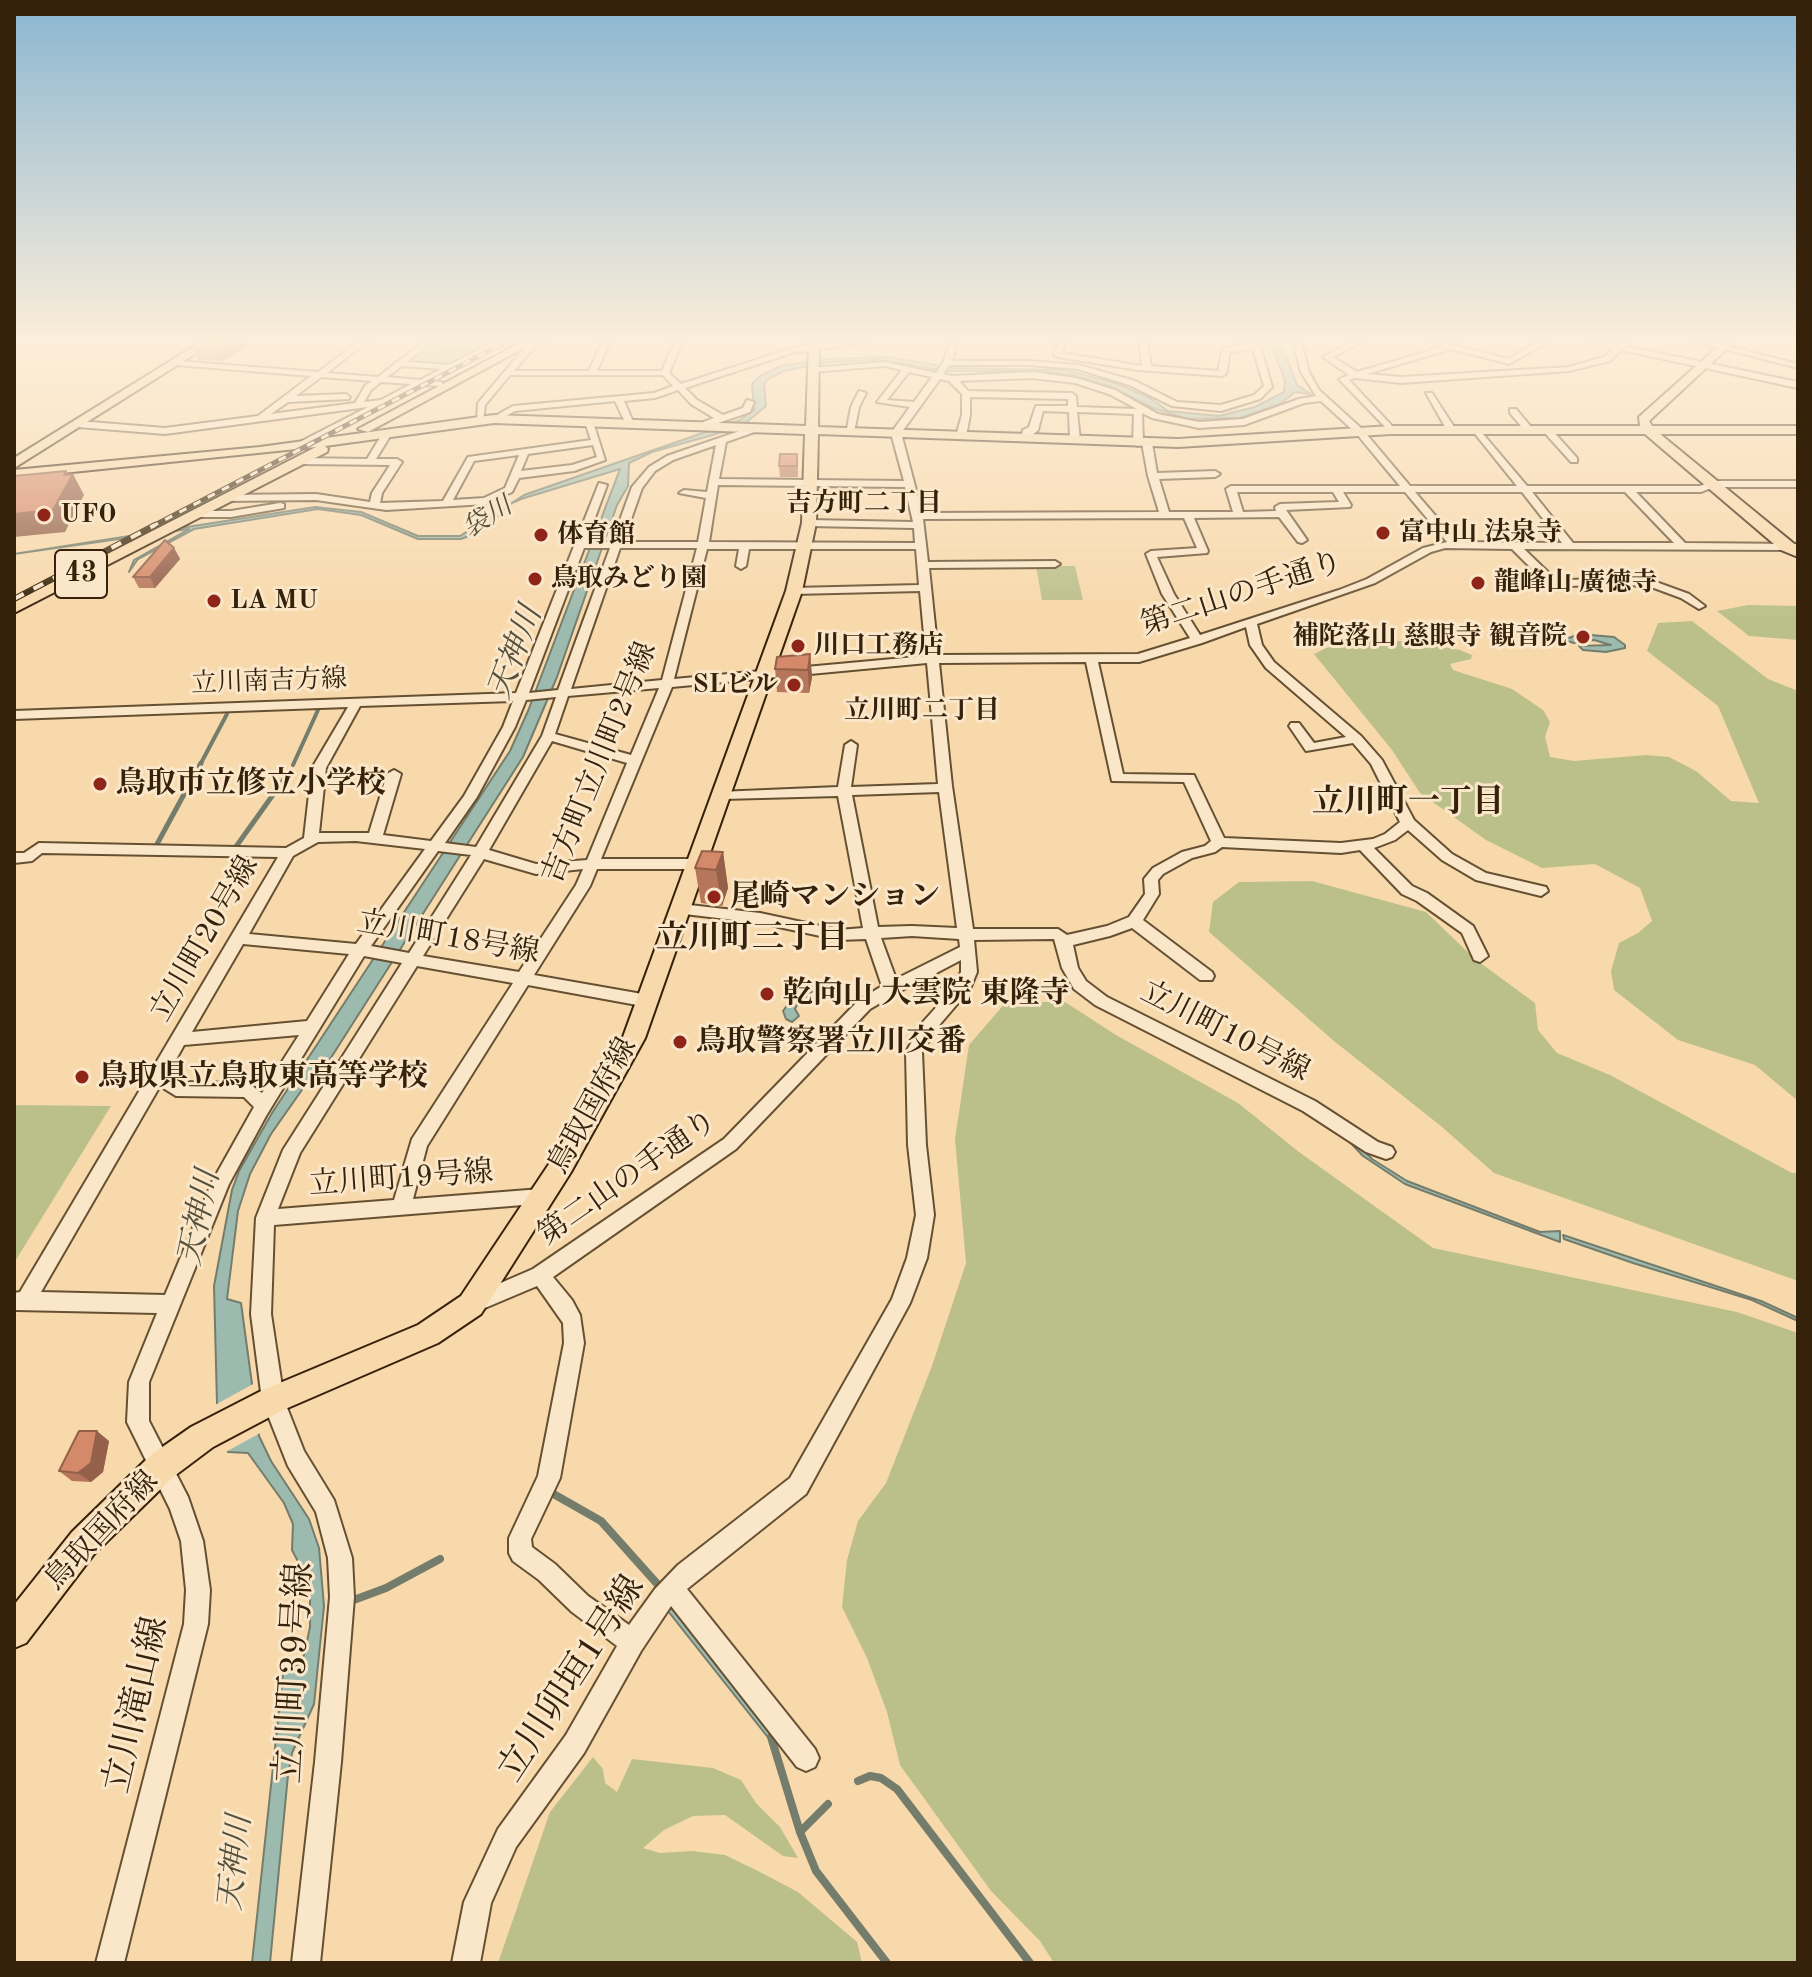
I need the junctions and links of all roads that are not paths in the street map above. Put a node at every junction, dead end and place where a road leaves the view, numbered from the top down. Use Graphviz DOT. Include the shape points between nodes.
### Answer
graph roads {
  1 [pos="62,434"];
  2 [pos="330,434"];
  3 [pos="346,434"];
  4 [pos="351,434"];
  5 [pos="379,434"];
  6 [pos="386,434"];
  7 [pos="593,434"];
  8 [pos="739,434"];
  9 [pos="812,434"];
  10 [pos="896,434"];
  11 [pos="923,434"];
  12 [pos="1027,434"];
  13 [pos="1075,434"];
  14 [pos="1143,434"];
  15 [pos="1300,434"];
  16 [pos="1362,434"];
  17 [pos="1480,434"];
  18 [pos="1551,434"];
  19 [pos="1653,434"];
  20 [pos="961,436"];
  21 [pos="1026,438"];
  22 [pos="1075,440"];
  23 [pos="338,441"];
  24 [pos="595,442"];
  25 [pos="721,442"];
  26 [pos="1143,443"];
  27 [pos="260,451"];
  28 [pos="525,451"];
  29 [pos="299,453"];
  30 [pos="1574,460"];
  31 [pos="370,461"];
  32 [pos="14,464"];
  33 [pos="14,474"];
  34 [pos="1215,474"];
  35 [pos="516,475"];
  36 [pos="1153,476"];
  37 [pos="263,479"];
  38 [pos="811,483"];
  39 [pos="911,484"];
  40 [pos="1713,484"];
  41 [pos="1798,484"];
  42 [pos="602,485"];
  43 [pos="1408,487"];
  44 [pos="1336,488"];
  45 [pos="1522,488"];
  46 [pos="714,489"];
  47 [pos="1628,489"];
  48 [pos="684,493"];
  49 [pos="224,498"];
  50 [pos="304,498"];
  51 [pos="446,504"];
  52 [pos="374,506"];
  53 [pos="1282,514"];
  54 [pos="1165,515"];
  55 [pos="1188,515"];
  56 [pos="1239,515"];
  57 [pos="188,516"];
  58 [pos="918,521"];
  59 [pos="807,534"];
  60 [pos="1302,540"];
  61 [pos="614,544"];
  62 [pos="703,544"];
  63 [pos="745,544"];
  64 [pos="1454,544"];
  65 [pos="582,545"];
  66 [pos="1514,545"];
  67 [pos="921,546"];
  68 [pos="1571,547"];
  69 [pos="1683,547"];
  70 [pos="1794,549"];
  71 [pos="1055,564"];
  72 [pos="923,565"];
  73 [pos="741,566"];
  74 [pos="925,588"];
  75 [pos="794,591"];
  76 [pos="1699,606"];
  77 [pos="14,608"];
  78 [pos="1251,623"];
  79 [pos="1198,641"];
  80 [pos="1091,657"];
  81 [pos="932,659"];
  82 [pos="765,674"];
  83 [pos="667,683"];
  84 [pos="562,693"];
  85 [pos="522,697"];
  86 [pos="356,703"];
  87 [pos="17,712"];
  88 [pos="1295,726"];
  89 [pos="548,736"];
  90 [pos="1356,739"];
  91 [pos="851,745"];
  92 [pos="633,760"];
  93 [pos="394,774"];
  94 [pos="945,788"];
  95 [pos="844,791"];
  96 [pos="723,795"];
  97 [pos="1408,823"];
  98 [pos="375,838"];
  99 [pos="311,840"];
  100 [pos="1219,842"];
  101 [pos="1363,845"];
  102 [pos="438,846"];
  103 [pos="477,852"];
  104 [pos="288,853"];
  105 [pos="14,858"];
  106 [pos="590,864"];
  107 [pos="697,864"];
  108 [pos="1541,891"];
  109 [pos="681,909"];
  110 [pos="1134,921"];
  111 [pos="872,934"];
  112 [pos="238,938"];
  113 [pos="1064,941"];
  114 [pos="968,942"];
  115 [pos="364,950"];
  116 [pos="1480,956"];
  117 [pos="409,958"];
  118 [pos="1206,976"];
  119 [pos="524,979"];
  120 [pos="913,979"];
  121 [pos="891,989"];
  122 [pos="648,1001"];
  123 [pos="951,1002"];
  124 [pos="314,1027"];
  125 [pos="179,1039"];
  126 [pos="156,1079"];
  127 [pos="263,1105"];
  128 [pos="1386,1152"];
  129 [pos="541,1197"];
  130 [pos="402,1207"];
  131 [pos="265,1218"];
  132 [pos="540,1275"];
  133 [pos="19,1301"];
  134 [pos="172,1304"];
  135 [pos="471,1305"];
  136 [pos="269,1402"];
  137 [pos="162,1466"];
  138 [pos="671,1587"];
  139 [pos="14,1631"];
  140 [pos="632,1642"];
  141 [pos="806,1758"];
  142 [pos="110,1963"];
  143 [pos="306,1963"];
  144 [pos="466,1963"];
  1 -- 32 [label="main road"];
  2 -- 29 [label="street"];
  3 -- 23 [label="main road, 43"];
  4 -- 23 [label="main road, 43"];
  5 -- 23 [label="main road"];
  6 -- 31 [label="street"];
  7 -- 24 [label="street"];
  8 -- 25 [label="street, 立川町39号線"];
  9 -- 38 [label="main road, 鳥取国府線"];
  10 -- 39 [label="street"];
  11 -- 20 [label="main road"];
  12 -- 21 [label="street"];
  13 -- 22 [label="street"];
  14 -- 26 [label="street"];
  15 -- 26 [label="main road"];
  16 -- 43 [label="street"];
  17 -- 45 [label="street"];
  18 -- 30 [label="street"];
  19 -- 40 [label="main road"];
  20 -- 21 [label="main road"];
  21 -- 22 [label="main road"];
  22 -- 26 [label="main road"];
  23 -- 29 [label="main road, 43"];
  24 -- 28 [label="street"];
  24 -- 35 [label="street" via="604,457 574,468"];
  25 -- 46 [label="street, 吉方町立川町2号線"];
  25 -- 61 [label="street, 立川町39号線" via="670,458 643,478"];
  26 -- 36 [label="street"];
  27 -- 29 [label="main road"];
  27 -- 33 [label="main road"];
  27 -- 37 [label="main road" via="289,458"];
  28 -- 35 [label="street"];
  28 -- 51 [label="street" via="468,461"];
  29 -- 31 [label="street"];
  29 -- 37 [label="main road, 43"];
  31 -- 52 [label="street" via="397,462"];
  34 -- 36 [label="street"];
  35 -- 51 [label="street" via="507,492 492,500"];
  36 -- 54 [label="street"];
  37 -- 49 [label="main road, 43"];
  38 -- 39 [label="street"];
  38 -- 46 [label="street"];
  38 -- 59 [label="main road, 鳥取国府線"];
  39 -- 58 [label="street"];
  40 -- 41 [label="street"];
  40 -- 47 [label="street" via="1701,489"];
  40 -- 70 [label="main road"];
  42 -- 65 [label="street, 立川滝山線"];
  43 -- 44 [label="street"];
  43 -- 45 [label="street"];
  43 -- 64 [label="street"];
  44 -- 53 [label="street" via="1346,505 1280,507"];
  44 -- 56 [label="street" via="1231,489"];
  45 -- 47 [label="street"];
  45 -- 68 [label="street"];
  46 -- 48 [label="street"];
  46 -- 62 [label="street, 吉方町立川町2号線"];
  47 -- 69 [label="street"];
  49 -- 50 [label="street"];
  49 -- 57 [label="main road, 43"];
  50 -- 52 [label="street"];
  50 -- 57 [label="street" via="231,514"];
  51 -- 52 [label="street"];
  53 -- 56 [label="street"];
  53 -- 60 [label="street"];
  54 -- 55 [label="street"];
  54 -- 58 [label="street"];
  55 -- 56 [label="street"];
  55 -- 79 [label="street" via="1203,551 1151,554 1168,594"];
  57 -- 77 [label="main road, 43"];
  58 -- 59 [label="street"];
  58 -- 67 [label="street"];
  59 -- 63 [label="street"];
  59 -- 67 [label="street"];
  59 -- 75 [label="main road, 鳥取国府線"];
  61 -- 62 [label="street"];
  61 -- 65 [label="street"];
  61 -- 84 [label="street, 立川町39号線"];
  62 -- 63 [label="street"];
  62 -- 83 [label="street, 吉方町立川町2号線"];
  63 -- 73 [label="street"];
  64 -- 66 [label="street, 第二山の手通り"];
  64 -- 78 [label="street, 第二山の手通り" via="1432,548 1371,581"];
  65 -- 85 [label="street, 立川滝山線"];
  66 -- 68 [label="street, 第二山の手通り"];
  66 -- 76 [label="street" via="1548,579 1656,585"];
  67 -- 72 [label="street"];
  68 -- 69 [label="street, 第二山の手通り"];
  69 -- 70 [label="street, 第二山の手通り"];
  71 -- 72 [label="street"];
  72 -- 74 [label="street"];
  74 -- 75 [label="street"];
  74 -- 81 [label="street"];
  75 -- 82 [label="main road, 鳥取国府線"];
  78 -- 79 [label="street, 第二山の手通り"];
  78 -- 90 [label="street" via="1256,645 1270,665"];
  79 -- 80 [label="street, 第二山の手通り" via="1139,658"];
  80 -- 81 [label="street, 第二山の手通り"];
  80 -- 100 [label="street" via="1117,778 1189,778"];
  81 -- 82 [label="street, 第二山の手通り"];
  81 -- 94 [label="street"];
  82 -- 83 [label="street"];
  82 -- 96 [label="main road, 鳥取国府線"];
  83 -- 84 [label="street"];
  83 -- 92 [label="street, 吉方町立川町2号線"];
  84 -- 85 [label="street, 立川南吉方線"];
  84 -- 89 [label="street, 立川町39号線"];
  85 -- 86 [label="street, 立川南吉方線"];
  85 -- 102 [label="street, 立川滝山線"];
  86 -- 87 [label="street, 立川南吉方線"];
  86 -- 99 [label="street" via="319,768"];
  88 -- 90 [label="street" via="1311,748"];
  89 -- 92 [label="street"];
  89 -- 103 [label="street, 立川町39号線"];
  90 -- 97 [label="street" via="1377,763"];
  91 -- 95 [label="street"];
  92 -- 106 [label="street, 吉方町立川町2号線"];
  93 -- 98 [label="street"];
  94 -- 95 [label="street"];
  94 -- 114 [label="street"];
  95 -- 96 [label="street"];
  95 -- 111 [label="street"];
  96 -- 107 [label="main road, 鳥取国府線"];
  97 -- 101 [label="street" via="1385,840"];
  97 -- 108 [label="street" via="1447,857 1481,877"];
  98 -- 99 [label="street"];
  98 -- 102 [label="street"];
  99 -- 104 [label="street"];
  100 -- 101 [label="street" via="1305,848"];
  100 -- 110 [label="street" via="1158,871 1151,879 1152,894"];
  101 -- 116 [label="street" via="1407,890 1468,930"];
  102 -- 103 [label="street"];
  102 -- 115 [label="street, 立川滝山線"];
  103 -- 106 [label="street" via="536,869"];
  103 -- 117 [label="street, 立川町39号線"];
  104 -- 105 [label="street" via="39,848 27,858"];
  104 -- 112 [label="street, 立川町20号線"];
  106 -- 107 [label="street"];
  106 -- 119 [label="street, 吉方町立川町2号線" via="583,886"];
  107 -- 109 [label="main road, 鳥取国府線"];
  109 -- 111 [label="street" via="724,912 839,935"];
  109 -- 122 [label="main road, 鳥取国府線"];
  110 -- 113 [label="street"];
  110 -- 118 [label="street"];
  111 -- 114 [label="street" via="912,931"];
  111 -- 121 [label="street"];
  112 -- 115 [label="street, 立川町18号線"];
  112 -- 125 [label="street, 立川町20号線"];
  113 -- 114 [label="street" via="1058,934"];
  113 -- 128 [label="street, 立川町10号線" via="1080,985 1101,1001 1309,1106"];
  114 -- 120 [label="street, 第二山の手通り"];
  114 -- 123 [label="street, 立川卯垣1号線" via="967,978"];
  115 -- 117 [label="street, 立川町18号線"];
  115 -- 124 [label="street, 立川滝山線"];
  117 -- 119 [label="street, 立川町18号線"];
  117 -- 131 [label="street, 立川町39号線" via="292,1150"];
  119 -- 122 [label="street, 立川町18号線"];
  119 -- 130 [label="street, 吉方町立川町2号線" via="418,1144"];
  120 -- 121 [label="street, 第二山の手通り"];
  120 -- 123 [label="street"];
  121 -- 132 [label="street, 第二山の手通り" via="864,1005 730,1144"];
  122 -- 129 [label="main road, 鳥取国府線" via="620,1066"];
  123 -- 138 [label="street, 立川卯垣1号線" via="914,1052 925,1215 917,1258 900,1303 798,1486"];
  124 -- 125 [label="street"];
  124 -- 127 [label="street, 立川滝山線"];
  125 -- 126 [label="street, 立川町20号線"];
  126 -- 127 [label="street" via="167,1080 176,1089 248,1090"];
  126 -- 133 [label="street, 立川町20号線"];
  127 -- 134 [label="street, 立川滝山線" via="221,1182"];
  129 -- 130 [label="street, 立川町19号線"];
  129 -- 135 [label="main road, 鳥取国府線"];
  130 -- 131 [label="street, 立川町19号線"];
  131 -- 136 [label="street, 立川町39号線" via="261,1314"];
  132 -- 135 [label="street, 第二山の手通り"];
  132 -- 140 [label="street" via="573,1322 574,1343 549,1478 520,1538 521,1553"];
  133 -- 134 [label="street"];
  134 -- 137 [label="street, 立川滝山線" via="139,1382 137,1405 138,1422"];
  135 -- 136 [label="main road, 鳥取国府線" via="428,1334"];
  136 -- 137 [label="main road, 鳥取国府線" via="209,1433"];
  136 -- 143 [label="street, 立川町39号線" via="326,1508 340,1558 342,1597 330,1747"];
  137 -- 139 [label="main road, 鳥取国府線" via="83,1543"];
  137 -- 142 [label="street, 立川滝山線" via="192,1541 196,1624"];
  138 -- 140 [label="street, 立川卯垣1号線"];
  138 -- 141 [label="street"];
  140 -- 144 [label="street, 立川卯垣1号線" via="575,1744 507,1838 478,1902"];
}
